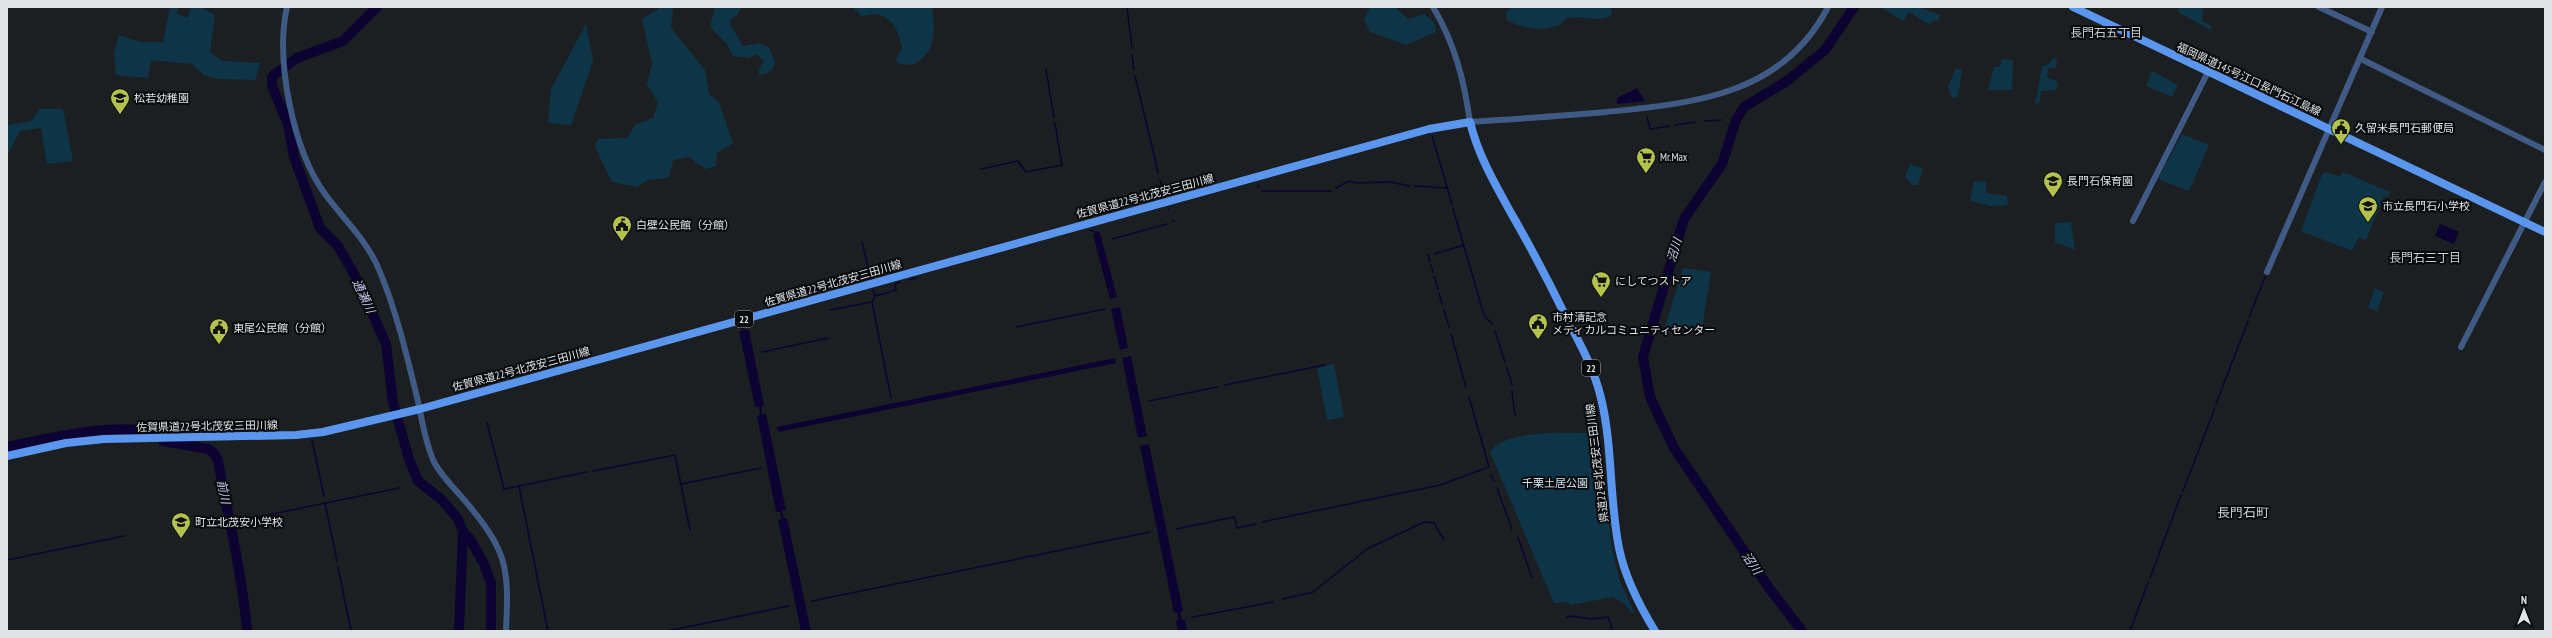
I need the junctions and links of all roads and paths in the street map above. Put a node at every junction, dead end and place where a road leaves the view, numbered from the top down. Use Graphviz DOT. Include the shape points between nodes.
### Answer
graph roads {
  1 [pos="287,7"];
  2 [pos="1433,7"];
  3 [pos="1828,7"];
  4 [pos="2073,7"];
  5 [pos="2319,7"];
  6 [pos="2382,7"];
  7 [pos="2372,32"];
  8 [pos="2361,59"];
  9 [pos="2208,72"];
  10 [pos="1470,122"];
  11 [pos="2329,129"];
  12 [pos="2545,150"];
  13 [pos="2545,182"];
  14 [pos="2133,221"];
  15 [pos="2524,222"];
  16 [pos="2545,232"];
  17 [pos="2266,272"];
  18 [pos="2461,346"];
  19 [pos="420,409"];
  20 [pos="7,456"];
  21 [pos="506,631"];
  22 [pos="1655,631"];
  1 -- 19 [label="street" via="283,62 298,134 309,167 326,195 367,247 380,270 400,326"];
  2 -- 10 [label="street" via="1446,29 1459,63"];
  3 -- 10 [label="street" via="1820,21 1785,60 1759,78 1730,92 1698,101 1649,108"];
  4 -- 9 [label="main road, 福岡県道145号江口長門石江島線"];
  5 -- 7 [label="street"];
  6 -- 7 [label="street"];
  7 -- 8 [label="street"];
  8 -- 11 [label="street"];
  8 -- 12 [label="street"];
  9 -- 11 [label="main road, 福岡県道145号江口長門石江島線"];
  9 -- 14 [label="street"];
  10 -- 19 [label="main road, 佐賀県道22号北茂安三田川線 / 22" via="1429,129"];
  10 -- 22 [label="main road, 県道22号北茂安三田川線 / 22" via="1479,152 1556,295 1591,367 1601,398 1606,427 1619,549 1628,580 1640,607"];
  11 -- 15 [label="main road, 福岡県道145号江口長門石江島線"];
  11 -- 17 [label="street"];
  13 -- 15 [label="street"];
  15 -- 16 [label="main road, 福岡県道145号江口長門石江島線"];
  15 -- 18 [label="street"];
  19 -- 20 [label="main road, 佐賀県道22号北茂安三田川線 / 22" via="323,432 296,435 98,440 66,443"];
  19 -- 21 [label="street" via="425,438 435,464 498,546 507,579"];
}
